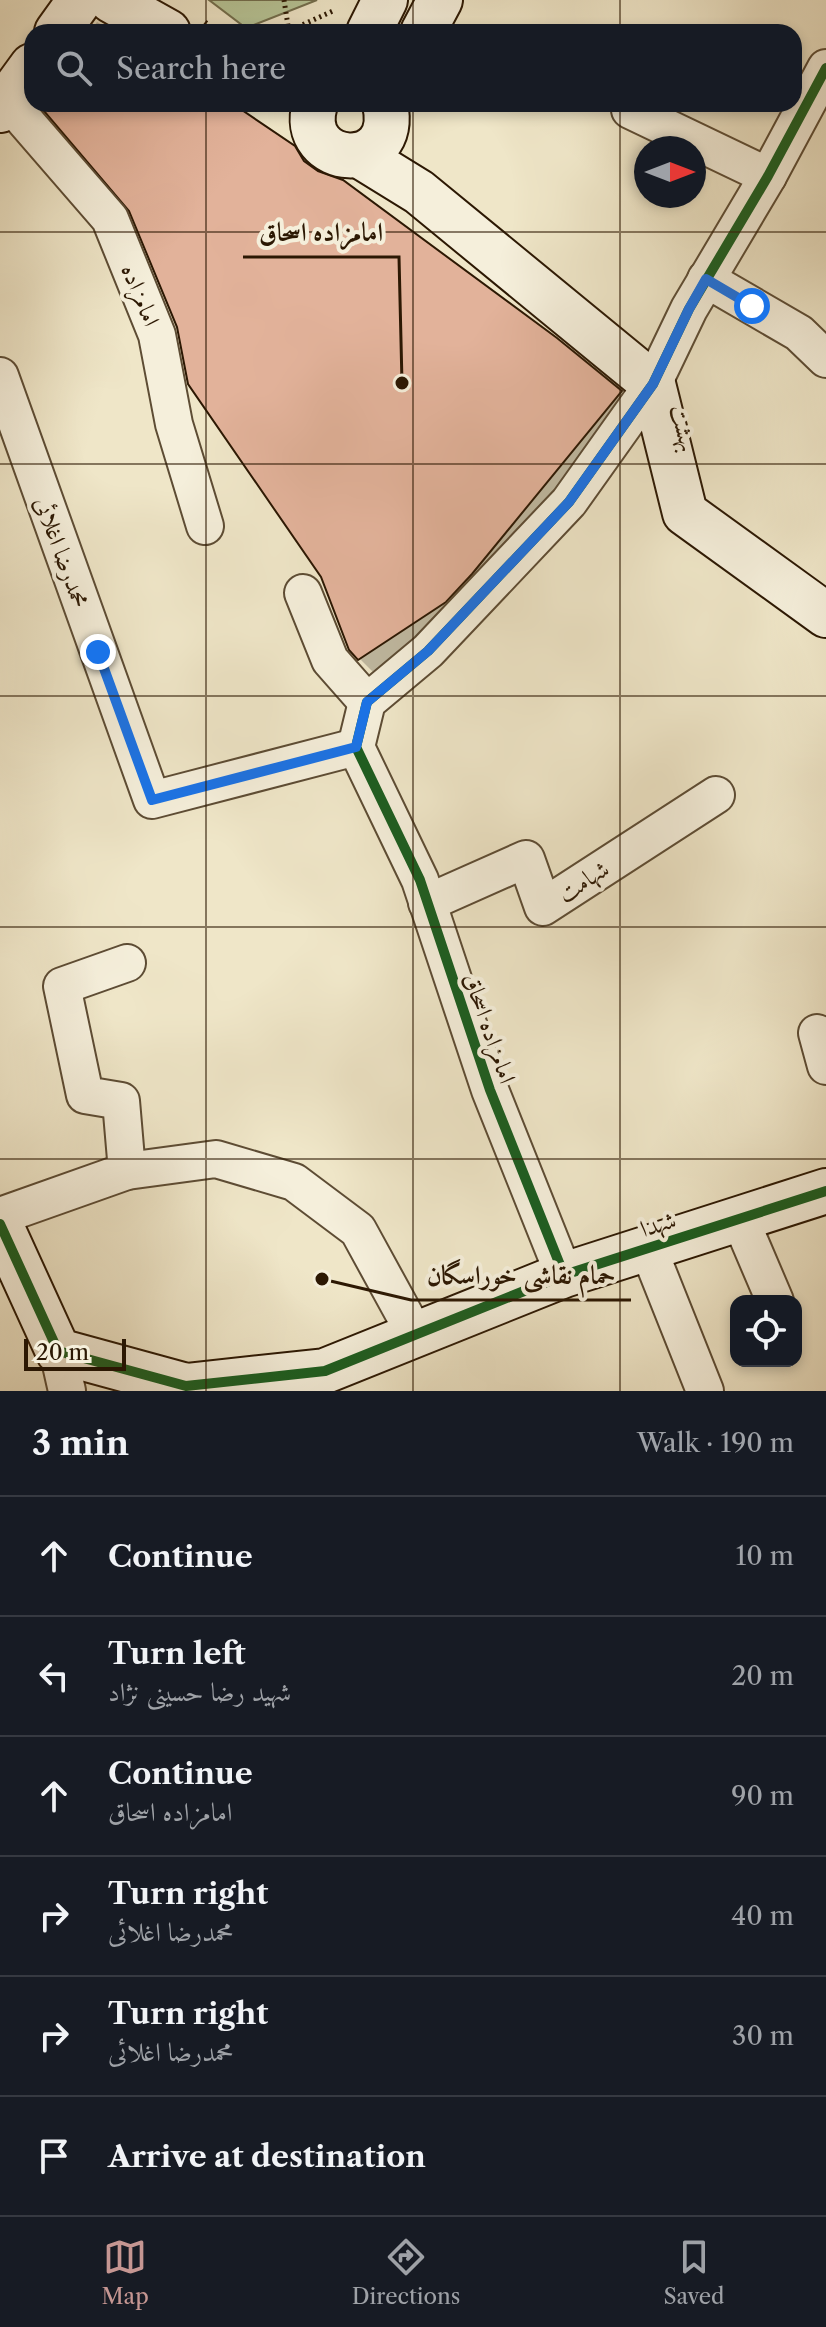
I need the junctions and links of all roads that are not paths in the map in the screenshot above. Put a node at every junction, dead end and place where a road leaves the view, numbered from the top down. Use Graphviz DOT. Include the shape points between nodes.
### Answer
graph roads {
  1 [pos="80,0"];
  2 [pos="111,0"];
  3 [pos="440,0"];
  4 [pos="63,24"];
  5 [pos="179,24"];
  6 [pos="427,24"];
  7 [pos="826,68"];
  8 [pos="28,112"];
  9 [pos="306,112"];
  10 [pos="634,112"];
  11 [pos="376,132"];
  12 [pos="768,176"];
  13 [pos="706,279"];
  14 [pos="826,359"];
  15 [pos="0,376"];
  16 [pos="653,384"];
  17 [pos="205,526"];
  18 [pos="303,593"];
  19 [pos="826,615"];
  20 [pos="367,702"];
  21 [pos="356,747"];
  22 [pos="716,795"];
  23 [pos="427,903"];
  24 [pos="127,963"];
  25 [pos="127,1171"];
  26 [pos="826,1191"];
  27 [pos="0,1216"];
  28 [pos="740,1219"];
  29 [pos="0,1224"];
  30 [pos="648,1248"];
  31 [pos="564,1275"];
  32 [pos="772,1295"];
  33 [pos="415,1334"];
  34 [pos="62,1371"];
  35 [pos="329,1381"];
  36 [pos="187,1388"];
  37 [pos="705,1391"];
  1 -- 4 [label="street"];
  2 -- 5 [label="street"];
  3 -- 6 [label="street"];
  7 -- 12 [label="street"];
  8 -- 17 [label="street, امامزاده" via="110,219 157,335 174,424"];
  9 -- 11 [label="street, بهشت" via="324,146 334,153 346,156"];
  10 -- 12 [label="street"];
  11 -- 16 [label="street, بهشت" via="419,192"];
  12 -- 13 [label="street"];
  13 -- 14 [label="street" via="799,333"];
  13 -- 16 [label="street"];
  15 -- 21 [label="street, محمدرضا اغلائی" via="152,800"];
  16 -- 19 [label="street, بهشت" via="685,513"];
  16 -- 20 [label="street" via="569,502 428,651"];
  18 -- 20 [label="street" via="330,660"];
  20 -- 21 [label="street"];
  21 -- 23 [label="street, امامزاده اسحاق"];
  22 -- 23 [label="street, شهامت" via="543,907 526,859"];
  23 -- 31 [label="street, امامزاده اسحاق" via="490,1090"];
  24 -- 25 [label="street" via="62,986 85,1095 121,1101"];
  25 -- 27 [label="street"];
  25 -- 33 [label="street" via="216,1159 294,1182 358,1230"];
  26 -- 28 [label="street, شهدا"];
  28 -- 30 [label="street, شهدا"];
  28 -- 32 [label="street"];
  29 -- 34 [label="street"];
  30 -- 31 [label="street, شهدا"];
  30 -- 37 [label="street"];
  31 -- 33 [label="street, شهدا"];
  33 -- 35 [label="street, شهدا"];
  34 -- 36 [label="street"];
  35 -- 36 [label="street, شهدا"];
}
